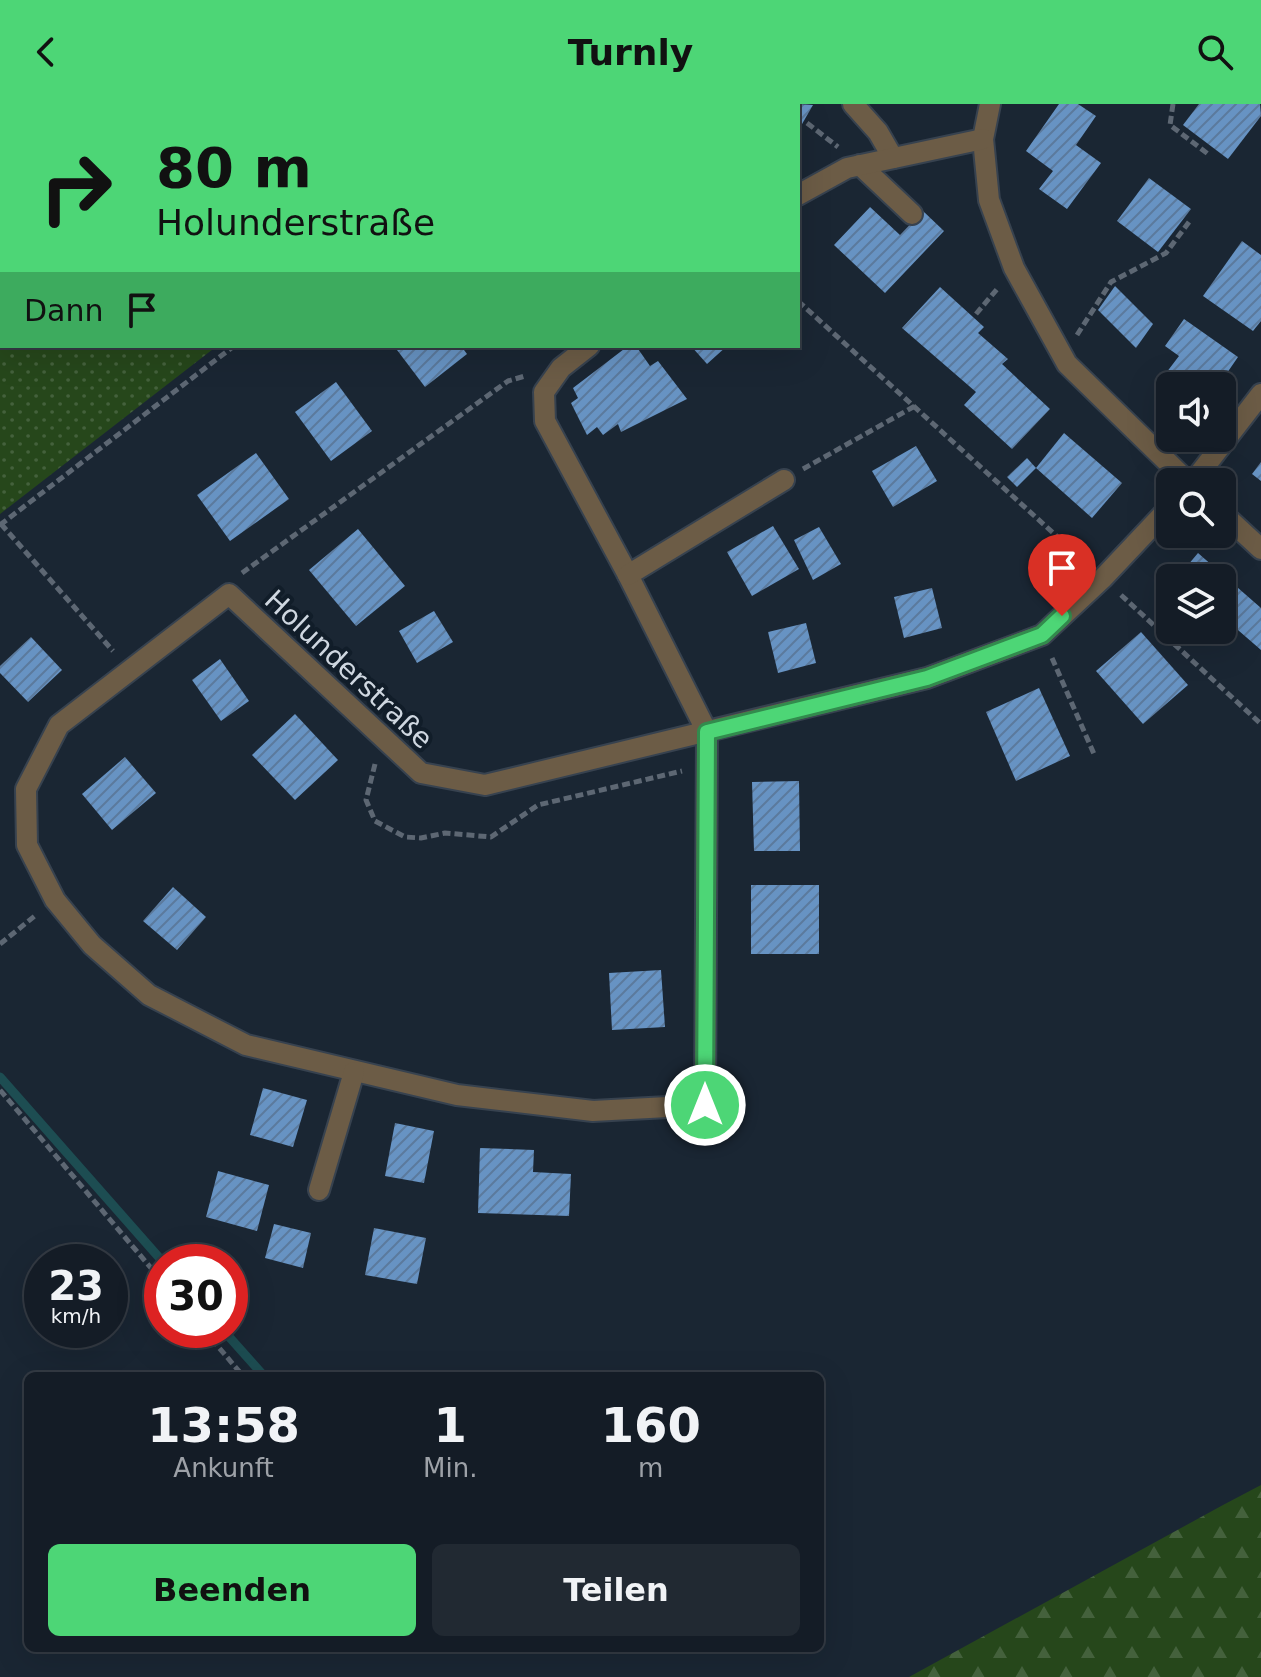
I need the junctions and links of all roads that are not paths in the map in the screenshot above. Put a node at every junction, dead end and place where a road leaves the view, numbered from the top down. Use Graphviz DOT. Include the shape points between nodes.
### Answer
graph roads {
  1 [pos="853,104"];
  2 [pos="990,104"];
  3 [pos="983,139"];
  4 [pos="893,158"];
  5 [pos="860,165"];
  6 [pos="800,194"];
  7 [pos="912,214"];
  8 [pos="586,348"];
  9 [pos="1261,394"];
  10 [pos="1175,468"];
  11 [pos="1201,468"];
  12 [pos="784,480"];
  13 [pos="1156,522"];
  14 [pos="1236,526"];
  15 [pos="1261,549"];
  16 [pos="628,575"];
  17 [pos="707,732"];
  18 [pos="354,1072"];
  19 [pos="319,1190"];
  1 -- 4 [label="street"];
  2 -- 3 [label="street"];
  3 -- 4 [label="street"];
  3 -- 10 [label="street" via="989,200 1014,268 1067,364"];
  4 -- 5 [label="street"];
  5 -- 6 [label="street"];
  5 -- 7 [label="street"];
  8 -- 16 [label="street" via="561,368 544,392 545,421"];
  9 -- 11 [label="street"];
  12 -- 16 [label="street"];
  13 -- 17 [label="street, Holunderstraße" via="1042,635 927,678"];
  14 -- 15 [label="street"];
  16 -- 17 [label="street"];
  17 -- 18 [label="street, Holunderstraße" via="705,1105 593,1111 457,1095"];
  17 -- 18 [label="street, Holunderstraße" via="485,785 421,773 229,594 59,725 26,789 27,845 55,900 92,945 149,995 246,1045"];
  18 -- 19 [label="street"];
}
